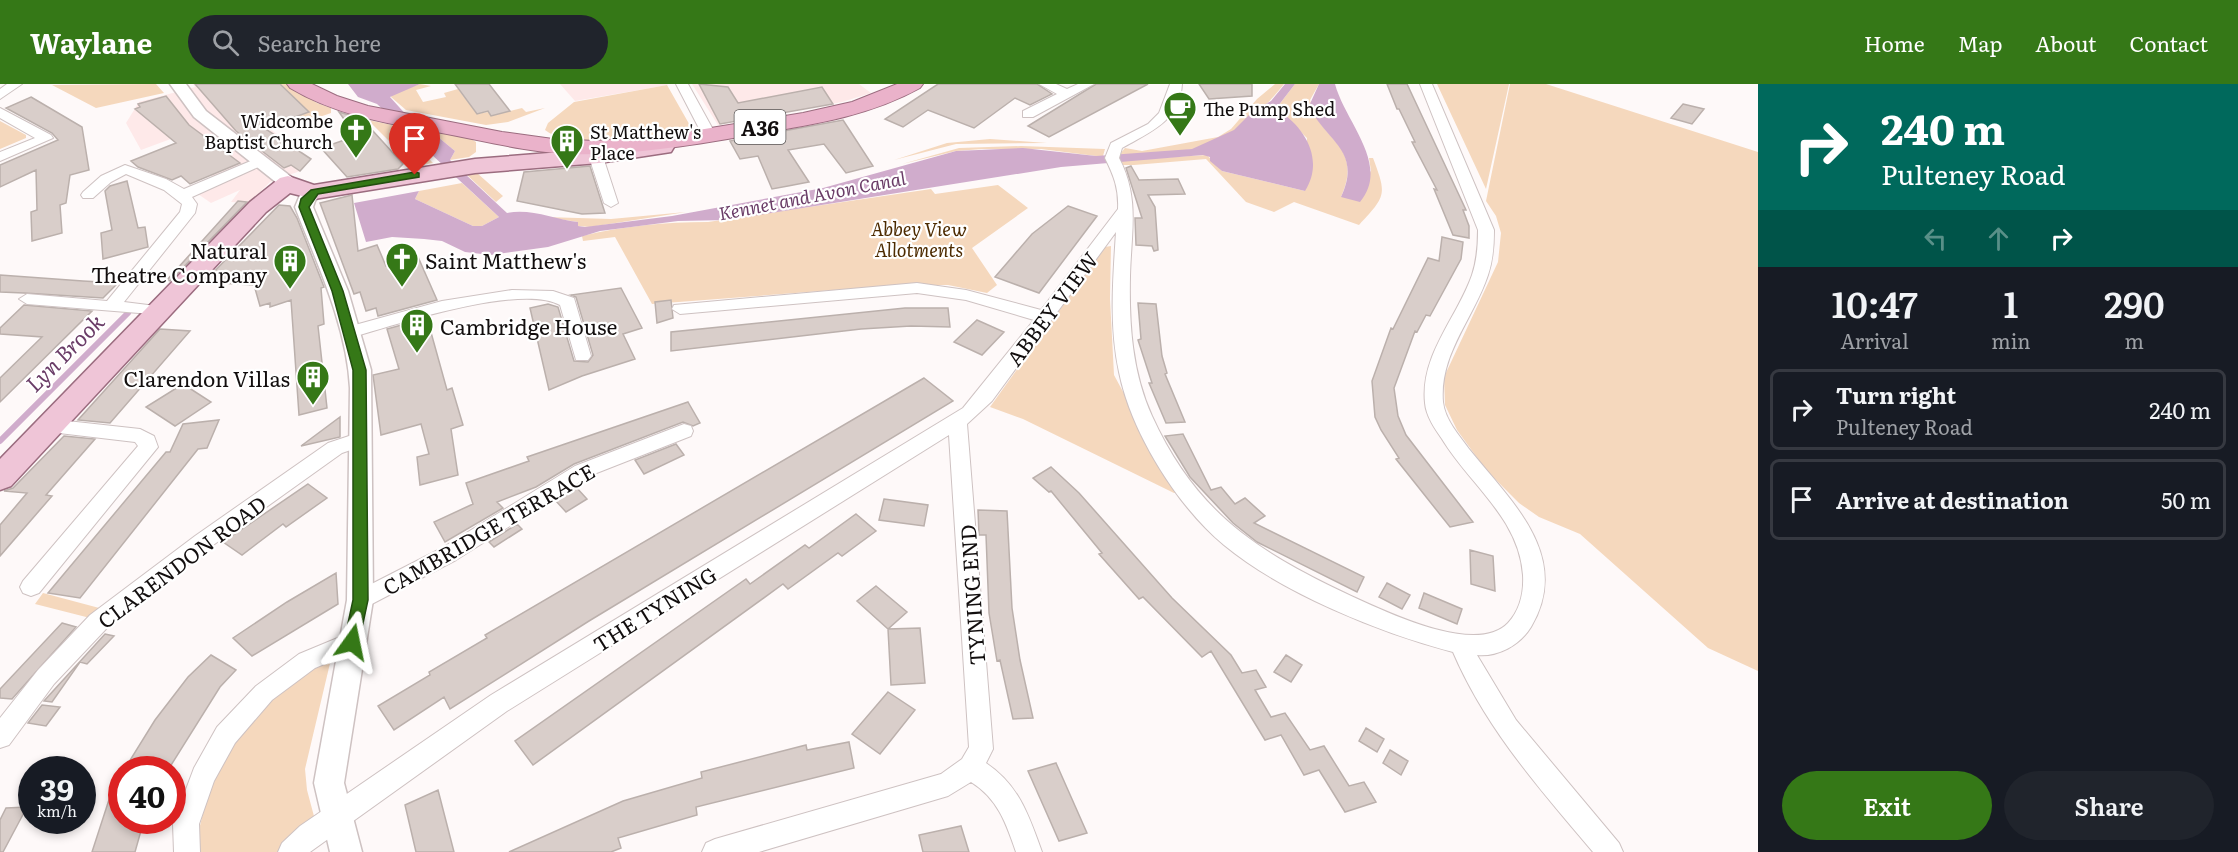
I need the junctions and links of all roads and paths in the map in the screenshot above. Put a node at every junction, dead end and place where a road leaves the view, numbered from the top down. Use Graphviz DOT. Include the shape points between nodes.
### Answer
graph roads {
  1 [pos="16,84"];
  2 [pos="178,84"];
  3 [pos="297,84"];
  4 [pos="682,84"];
  5 [pos="913,84"];
  6 [pos="1045,84"];
  7 [pos="1088,84"];
  8 [pos="1176,84"];
  9 [pos="1426,84"];
  10 [pos="1067,94"];
  11 [pos="0,95"];
  12 [pos="0,112"];
  13 [pos="1028,114"];
  14 [pos="496,135"];
  15 [pos="709,135"];
  16 [pos="549,145"];
  17 [pos="601,152"];
  18 [pos="0,157"];
  19 [pos="260,161"];
  20 [pos="470,167"];
  21 [pos="288,183"];
  22 [pos="314,192"];
  23 [pos="183,195"];
  24 [pos="610,203"];
  25 [pos="1125,210"];
  26 [pos="85,212"];
  27 [pos="27,299"];
  28 [pos="111,307"];
  29 [pos="680,309"];
  30 [pos="158,311"];
  31 [pos="1044,317"];
  32 [pos="350,332"];
  33 [pos="582,356"];
  34 [pos="977,407"];
  35 [pos="957,422"];
  36 [pos="49,426"];
  37 [pos="684,432"];
  38 [pos="361,439"];
  39 [pos="0,478"];
  40 [pos="31,587"];
  41 [pos="360,600"];
  42 [pos="352,642"];
  43 [pos="1461,645"];
  44 [pos="0,737"];
  45 [pos="971,767"];
  46 [pos="336,816"];
  47 [pos="187,852"];
  48 [pos="291,852"];
  49 [pos="346,852"];
  50 [pos="715,852"];
  51 [pos="1029,852"];
  52 [pos="1610,852"];
  1 -- 11 [label="street"];
  2 -- 19 [label="street" via="200,114"];
  3 -- 14 [label="highway, A36" via="333,102 383,116"];
  4 -- 15 [label="street"];
  5 -- 15 [label="highway, A36" via="888,97 841,112"];
  6 -- 10 [label="street"];
  7 -- 10 [label="street"];
  8 -- 25 [label="street" via="1173,98 1158,124 1122,143 1114,158 1122,177"];
  9 -- 43 [label="street" via="1488,243 1485,264 1435,374 1434,404 1444,428 1468,462 1518,520 1530,549 1534,582 1521,627 1503,640 1483,646"];
  10 -- 13 [label="street"];
  12 -- 18 [label="street" via="46,138"];
  14 -- 16 [label="highway, A36"];
  14 -- 20 [label="main road" via="492,151"];
  15 -- 17 [label="highway, A36"];
  16 -- 17 [label="highway, A36"];
  16 -- 20 [label="main road"];
  17 -- 20 [label="main road"];
  17 -- 24 [label="street" via="598,163"];
  19 -- 21 [label="street"];
  19 -- 23 [label="street"];
  20 -- 22 [label="main road"];
  21 -- 22 [label="main road"];
  21 -- 30 [label="main road" via="258,207"];
  22 -- 32 [label="street" via="304,207"];
  23 -- 26 [label="street" via="123,164 106,179 87,187"];
  23 -- 28 [label="street" via="190,204 187,213"];
  25 -- 31 [label="street, ABBEY VIEW"];
  25 -- 43 [label="street" via="1121,323 1124,360 1136,401 1171,470 1193,501 1231,539 1260,560 1301,582 1422,633"];
  27 -- 28 [label="street"];
  28 -- 30 [label="street"];
  29 -- 31 [label="street" via="917,288 985,297"];
  30 -- 36 [label="main road"];
  31 -- 34 [label="street, ABBEY VIEW"];
  32 -- 33 [label="street" via="473,297 555,296 568,302"];
  32 -- 38 [label="street" via="360,370"];
  34 -- 35 [label="street, THE TYNING"];
  35 -- 45 [label="street, TYNING END" via="981,735 981,749"];
  35 -- 46 [label="street, THE TYNING" via="500,703"];
  36 -- 39 [label="main road"];
  36 -- 40 [label="street" via="140,436 148,447"];
  37 -- 41 [label="street, CAMBRIDGE TERRACE" via="582,471 449,554"];
  38 -- 41 [label="street"];
  38 -- 44 [label="street, CLARENDON ROAD" via="335,448 98,622 46,677"];
  41 -- 42 [label="street"];
  42 -- 46 [label="street" via="329,783"];
  42 -- 47 [label="street" via="307,662 264,693 226,735 203,776 189,814"];
  43 -- 52 [label="street" via="1470,668 1506,726"];
  45 -- 50 [label="street" via="948,784"];
  45 -- 51 [label="street" via="1005,794"];
  46 -- 48 [label="street, THE TYNING"];
  46 -- 49 [label="street"];
}
